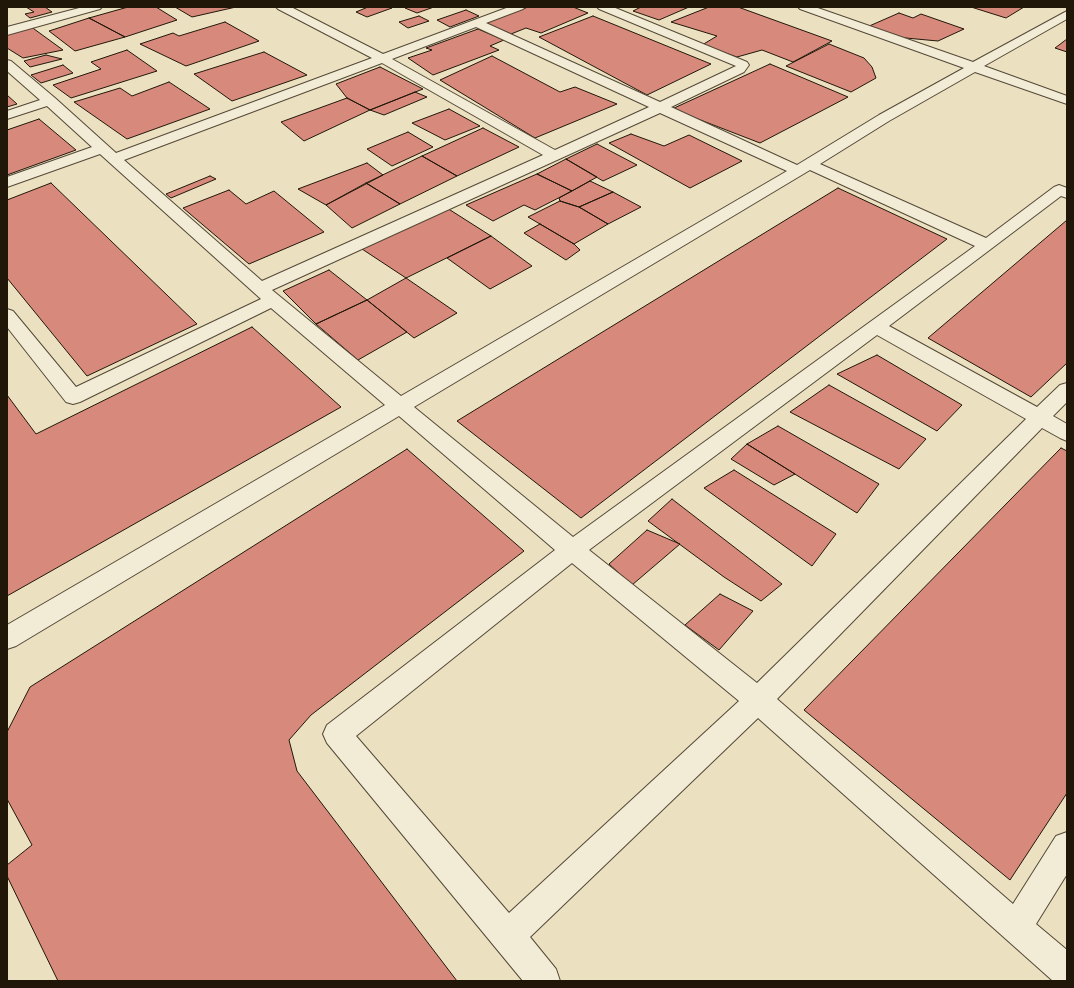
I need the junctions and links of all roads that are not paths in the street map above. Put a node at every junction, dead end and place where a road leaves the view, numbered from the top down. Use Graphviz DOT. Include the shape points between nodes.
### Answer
graph roads {
  1 [pos="96,7"];
  2 [pos="282,7"];
  3 [pos="519,7"];
  4 [pos="603,7"];
  5 [pos="804,7"];
  6 [pos="1067,14"];
  7 [pos="476,23"];
  8 [pos="7,31"];
  9 [pos="382,58"];
  10 [pos="7,64"];
  11 [pos="973,67"];
  12 [pos="1067,100"];
  13 [pos="50,101"];
  14 [pos="661,106"];
  15 [pos="7,115"];
  16 [pos="103,148"];
  17 [pos="553,155"];
  18 [pos="115,159"];
  19 [pos="804,168"];
  20 [pos="7,182"];
  21 [pos="1067,193"];
  22 [pos="987,245"];
  23 [pos="266,294"];
  24 [pos="7,315"];
  25 [pos="875,326"];
  26 [pos="1067,390"];
  27 [pos="400,406"];
  28 [pos="1039,418"];
  29 [pos="1067,433"];
  30 [pos="572,550"];
  31 [pos="7,638"];
  32 [pos="758,700"];
  33 [pos="1067,847"];
  34 [pos="1016,927"];
  35 [pos="508,936"];
  36 [pos="1067,972"];
  37 [pos="544,981"];
  1 -- 8 [label="street"];
  2 -- 9 [label="street"];
  3 -- 7 [label="street"];
  4 -- 14 [label="street" via="742,65 740,69"];
  5 -- 11 [label="street"];
  6 -- 11 [label="street"];
  7 -- 9 [label="street"];
  7 -- 14 [label="street"];
  9 -- 17 [label="street"];
  9 -- 18 [label="street"];
  10 -- 13 [label="street"];
  11 -- 12 [label="street"];
  11 -- 19 [label="street"];
  13 -- 15 [label="street"];
  13 -- 16 [label="street"];
  14 -- 17 [label="street"];
  14 -- 19 [label="street"];
  16 -- 18 [label="street"];
  16 -- 20 [label="street"];
  17 -- 23 [label="street"];
  18 -- 23 [label="street"];
  19 -- 22 [label="street"];
  19 -- 27 [label="street"];
  21 -- 22 [label="street" via="1059,190"];
  22 -- 25 [label="street"];
  23 -- 24 [label="street" via="73,397"];
  23 -- 27 [label="street"];
  25 -- 28 [label="street"];
  25 -- 30 [label="street"];
  26 -- 28 [label="street"];
  27 -- 30 [label="street"];
  27 -- 31 [label="street"];
  28 -- 29 [label="street"];
  28 -- 32 [label="street"];
  30 -- 32 [label="street"];
  30 -- 35 [label="street" via="337,734"];
  32 -- 34 [label="street"];
  32 -- 35 [label="street"];
  33 -- 34 [label="street"];
  34 -- 36 [label="street"];
  35 -- 37 [label="street"];
}
